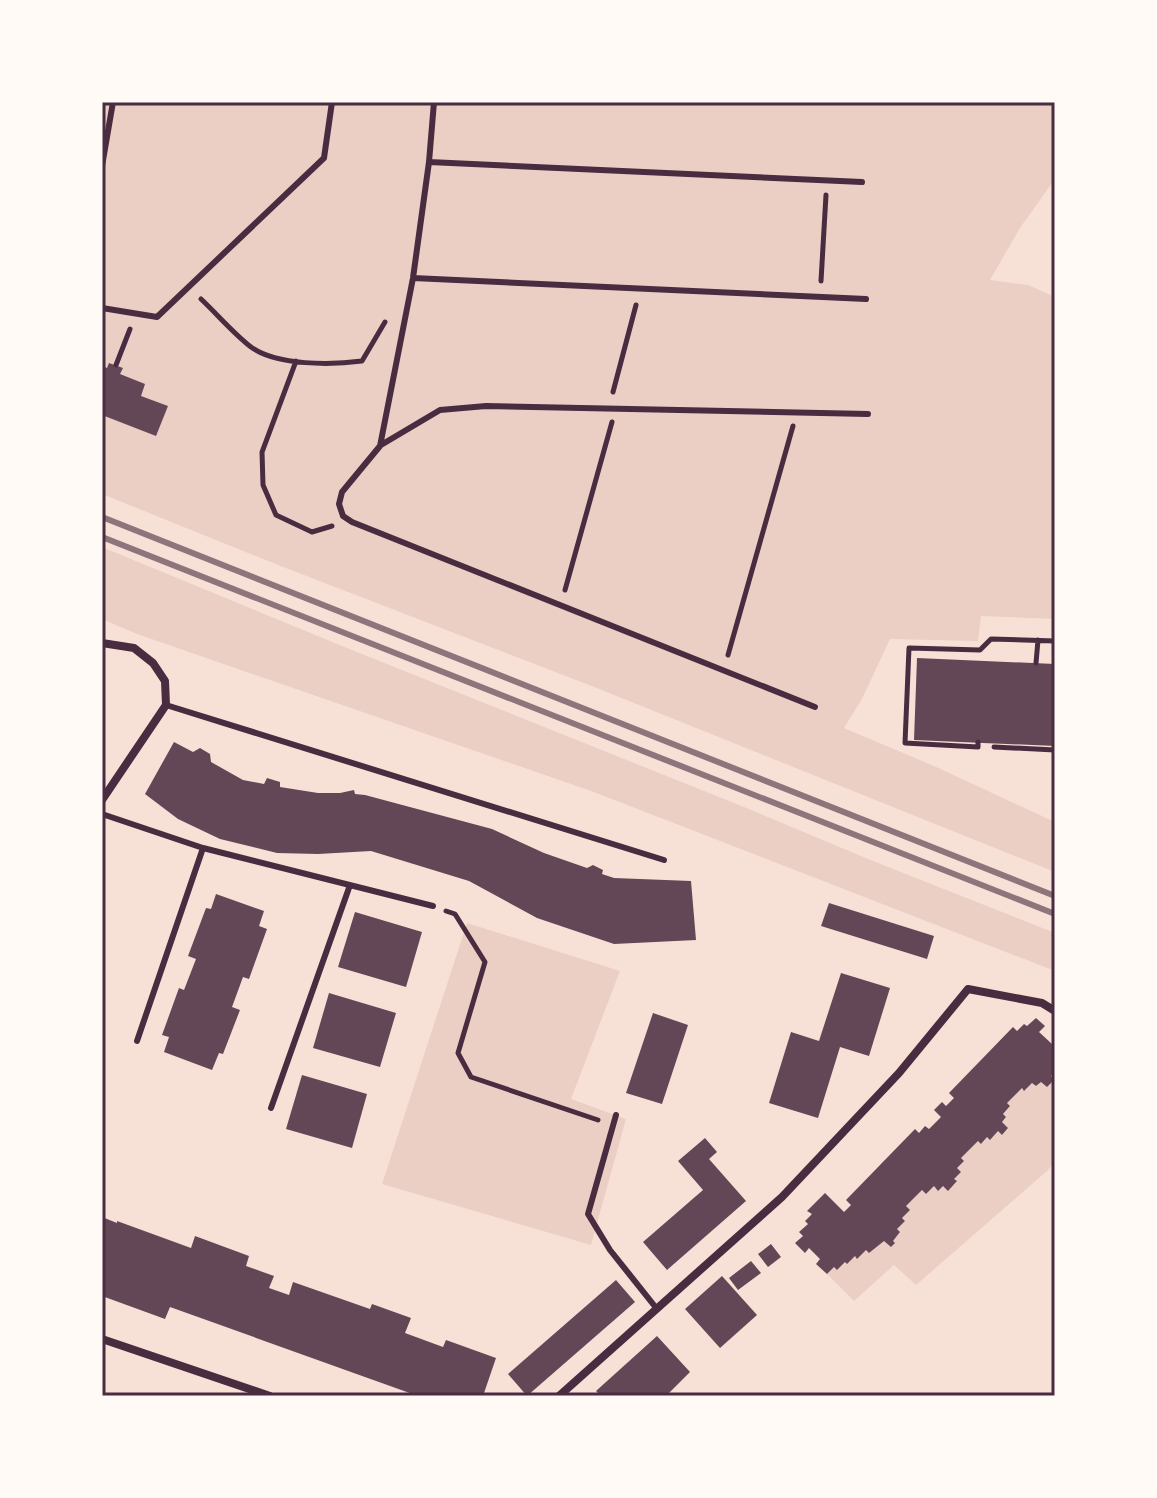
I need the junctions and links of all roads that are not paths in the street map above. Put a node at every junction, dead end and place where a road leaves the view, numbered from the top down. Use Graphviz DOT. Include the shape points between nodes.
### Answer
graph roads {
  1 [pos="113,102"];
  2 [pos="332,102"];
  3 [pos="434,102"];
  4 [pos="429,162"];
  5 [pos="102,166"];
  6 [pos="862,182"];
  7 [pos="413,278"];
  8 [pos="866,299"];
  9 [pos="102,308"];
  10 [pos="868,414"];
  11 [pos="380,446"];
  12 [pos="102,643"];
  13 [pos="166,705"];
  14 [pos="815,707"];
  15 [pos="102,800"];
  16 [pos="102,814"];
  17 [pos="203,848"];
  18 [pos="664,860"];
  19 [pos="350,885"];
  20 [pos="433,906"];
  21 [pos="1055,1011"];
  22 [pos="137,1041"];
  23 [pos="271,1108"];
  24 [pos="616,1115"];
  25 [pos="657,1309"];
  26 [pos="102,1339"];
  27 [pos="270,1396"];
  28 [pos="559,1396"];
  1 -- 5 [label="lane"];
  2 -- 9 [label="lane" via="324,158 157,317"];
  3 -- 4 [label="lane"];
  4 -- 6 [label="lane"];
  4 -- 7 [label="lane"];
  7 -- 8 [label="lane"];
  7 -- 11 [label="lane"];
  10 -- 11 [label="lane" via="486,406 440,410"];
  11 -- 14 [label="lane" via="342,492 339,504 352,522"];
  12 -- 13 [label="street" via="134,648 153,663 165,681"];
  13 -- 15 [label="street"];
  13 -- 18 [label="lane"];
  16 -- 17 [label="lane"];
  17 -- 19 [label="lane"];
  17 -- 22 [label="lane"];
  19 -- 20 [label="lane"];
  19 -- 23 [label="lane"];
  21 -- 25 [label="street" via="1042,1003 968,989 899,1073 782,1197"];
  24 -- 25 [label="lane" via="588,1214"];
  25 -- 28 [label="street"];
  26 -- 27 [label="street"];
}
